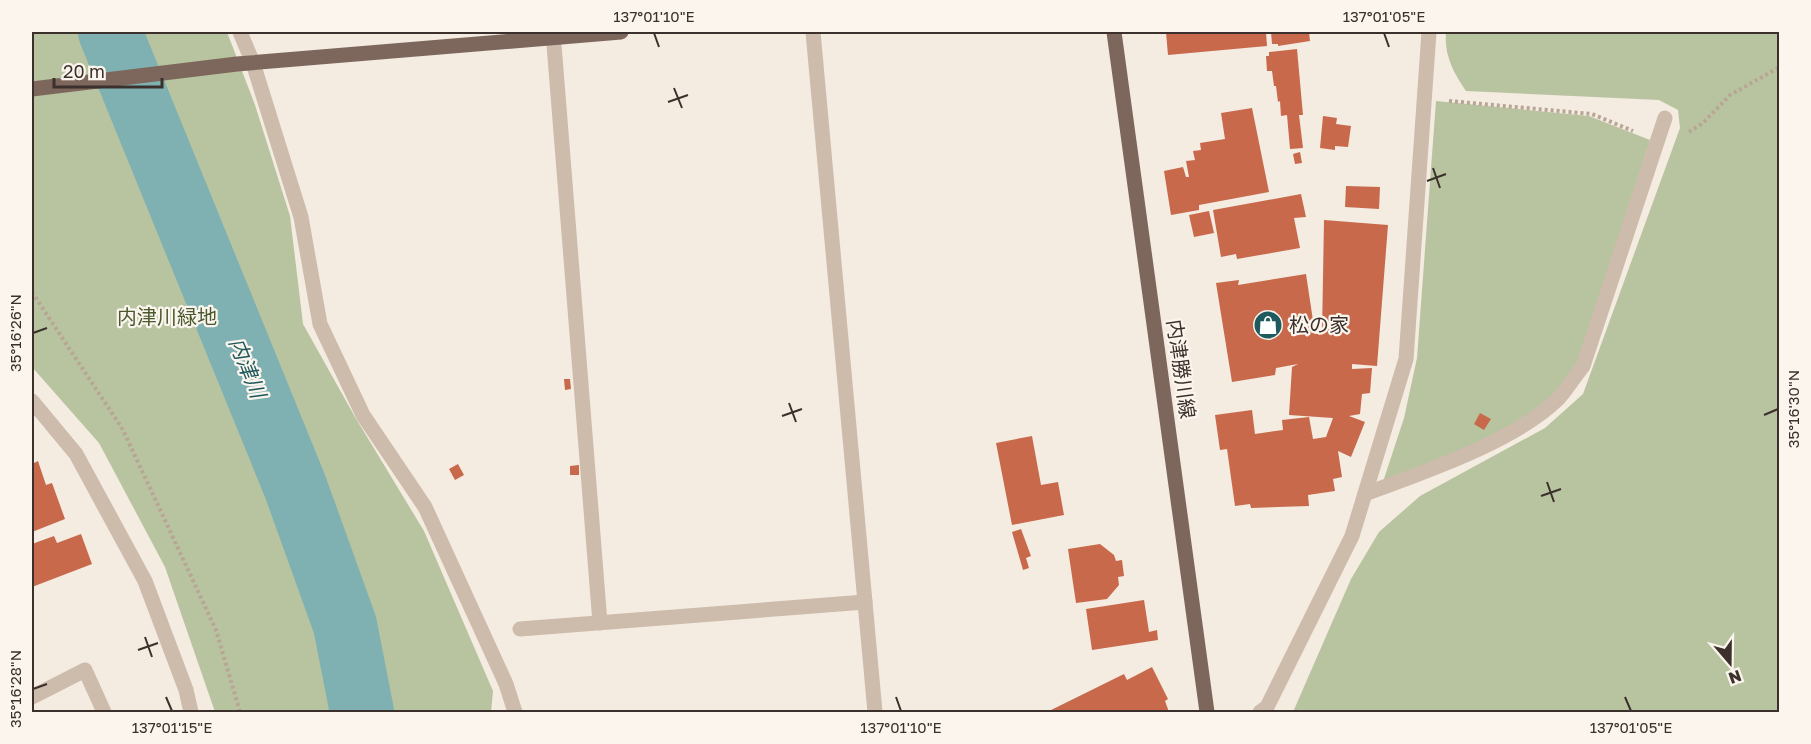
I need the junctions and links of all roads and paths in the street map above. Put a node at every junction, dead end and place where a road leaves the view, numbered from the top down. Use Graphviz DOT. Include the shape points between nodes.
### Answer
graph roads {
  1 [pos="240,32"];
  2 [pos="621,32"];
  3 [pos="813,32"];
  4 [pos="1114,32"];
  5 [pos="1429,32"];
  6 [pos="553,34"];
  7 [pos="254,63"];
  8 [pos="1779,67"];
  9 [pos="32,89"];
  10 [pos="1424,99"];
  11 [pos="1665,118"];
  12 [pos="1657,144"];
  13 [pos="32,292"];
  14 [pos="32,401"];
  15 [pos="1365,494"];
  16 [pos="865,602"];
  17 [pos="600,623"];
  18 [pos="520,629"];
  19 [pos="32,697"];
  20 [pos="104,712"];
  21 [pos="191,712"];
  22 [pos="240,712"];
  23 [pos="515,712"];
  24 [pos="875,712"];
  25 [pos="1207,712"];
  26 [pos="1260,712"];
  1 -- 7 [label="street"];
  2 -- 6 [label="main road"];
  3 -- 16 [label="street"];
  4 -- 25 [label="main road, 内津勝川線"];
  5 -- 10 [label="street"];
  6 -- 7 [label="main road"];
  6 -- 17 [label="street"];
  7 -- 9 [label="main road"];
  7 -- 23 [label="street" via="301,217 320,324 363,415 425,507 506,684"];
  8 -- 12 [label="path" via="1730,94 1688,133"];
  10 -- 12 [label="path" via="1592,114"];
  10 -- 15 [label="street" via="1406,359"];
  11 -- 12 [label="street"];
  12 -- 15 [label="street" via="1583,366 1558,399 1525,424 1451,462"];
  13 -- 22 [label="path" via="123,430 216,630"];
  14 -- 21 [label="street" via="76,454 145,580"];
  15 -- 26 [label="street" via="1352,536 1267,707"];
  16 -- 17 [label="street"];
  16 -- 24 [label="street"];
  17 -- 18 [label="street"];
  19 -- 20 [label="street" via="85,670"];
}
